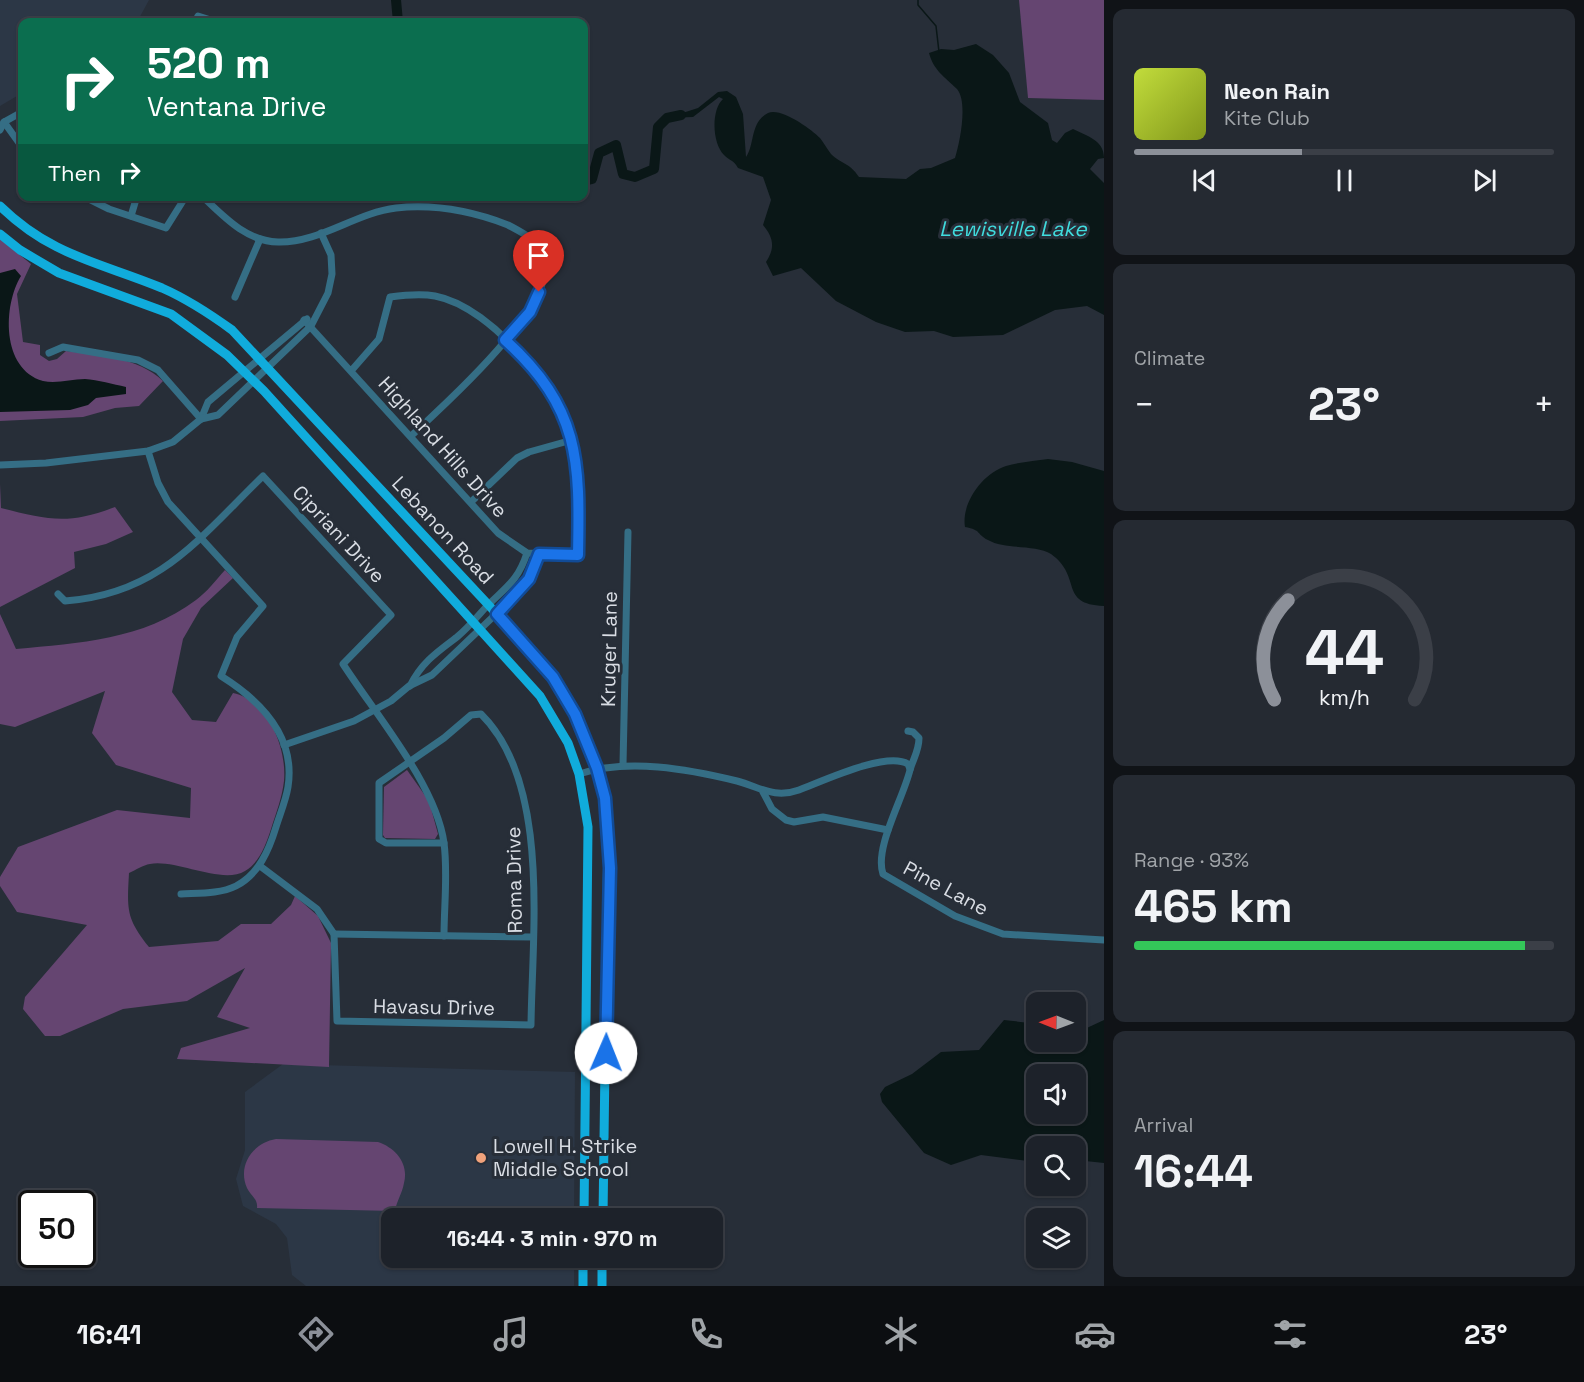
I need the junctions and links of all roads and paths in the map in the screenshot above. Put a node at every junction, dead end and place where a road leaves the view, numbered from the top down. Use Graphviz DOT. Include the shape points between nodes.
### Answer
graph roads {
  1 [pos="18,114"];
  2 [pos="2,122"];
  3 [pos="0,130"];
  4 [pos="18,142"];
  5 [pos="95,201"];
  6 [pos="136,201"];
  7 [pos="183,201"];
  8 [pos="207,201"];
  9 [pos="0,206"];
  10 [pos="131,216"];
  11 [pos="321,233"];
  12 [pos="0,234"];
  13 [pos="260,239"];
  14 [pos="235,297"];
  15 [pos="315,315"];
  16 [pos="303,320"];
  17 [pos="311,326"];
  18 [pos="505,340"];
  19 [pos="49,353"];
  20 [pos="261,358"];
  21 [pos="268,366"];
  22 [pos="351,371"];
  23 [pos="245,372"];
  24 [pos="253,380"];
  25 [pos="201,419"];
  26 [pos="411,436"];
  27 [pos="572,440"];
  28 [pos="148,451"];
  29 [pos="0,465"];
  30 [pos="471,502"];
  31 [pos="628,532"];
  32 [pos="200,537"];
  33 [pos="527,553"];
  34 [pos="539,554"];
  35 [pos="58,594"];
  36 [pos="488,605"];
  37 [pos="497,614"];
  38 [pos="474,620"];
  39 [pos="482,629"];
  40 [pos="410,686"];
  41 [pos="374,712"];
  42 [pos="908,731"];
  43 [pos="284,745"];
  44 [pos="409,762"];
  45 [pos="623,765"];
  46 [pos="597,768"];
  47 [pos="910,769"];
  48 [pos="579,774"];
  49 [pos="763,792"];
  50 [pos="888,830"];
  51 [pos="444,843"];
  52 [pos="260,866"];
  53 [pos="181,894"];
  54 [pos="334,934"];
  55 [pos="444,936"];
  56 [pos="532,937"];
  57 [pos="1104,940"];
  58 [pos="531,1025"];
  59 [pos="584,1208"];
  60 [pos="603,1208"];
  61 [pos="583,1268"];
  62 [pos="602,1268"];
  63 [pos="583,1286"];
  64 [pos="602,1286"];
  1 -- 2 [label="street"];
  2 -- 3 [label="street"];
  2 -- 4 [label="street"];
  5 -- 10 [label="street"];
  6 -- 10 [label="street"];
  7 -- 10 [label="street" via="166,228"];
  8 -- 13 [label="street" via="231,224"];
  9 -- 20 [label="main road, Lebanon Road" via="43,240 76,258 162,288 201,308"];
  11 -- 13 [label="street" via="297,241"];
  11 -- 15 [label="street" via="332,274 328,293"];
  11 -- 18 [label="street" via="379,211 442,208 486,216 512,227 545,249 544,275 530,312"];
  12 -- 23 [label="main road, Lebanon Road" via="59,273 171,314 208,339"];
  13 -- 14 [label="street"];
  15 -- 16 [label="street"];
  15 -- 17 [label="street"];
  16 -- 17 [label="street, Highland Hills Drive"];
  16 -- 20 [label="street"];
  17 -- 21 [label="street"];
  17 -- 22 [label="street, Highland Hills Drive"];
  18 -- 22 [label="street" via="456,303 436,296 390,297 379,339"];
  18 -- 26 [label="street" via="478,373"];
  18 -- 27 [label="street" via="532,365 549,390"];
  19 -- 25 [label="street" via="63,347 138,360 158,370"];
  20 -- 21 [label="main road, Lebanon Road"];
  20 -- 23 [label="street"];
  21 -- 24 [label="street"];
  21 -- 36 [label="main road, Lebanon Road"];
  22 -- 26 [label="street, Highland Hills Drive"];
  23 -- 24 [label="main road, Lebanon Road"];
  23 -- 25 [label="street" via="208,402"];
  24 -- 25 [label="street" via="219,415"];
  24 -- 38 [label="main road, Lebanon Road"];
  25 -- 28 [label="street" via="173,442"];
  26 -- 30 [label="street, Highland Hills Drive"];
  27 -- 30 [label="street" via="517,458"];
  27 -- 34 [label="street" via="579,479 578,555"];
  28 -- 29 [label="street" via="46,464"];
  28 -- 32 [label="street" via="168,502"];
  30 -- 33 [label="street, Highland Hills Drive" via="498,532"];
  31 -- 45 [label="street, Kruger Lane"];
  32 -- 35 [label="street" via="177,560 128,589 74,601 65,601"];
  32 -- 41 [label="street, Cipriani Drive" via="263,476 391,615 343,664"];
  32 -- 43 [label="street" via="263,606 237,637 221,676 258,702"];
  33 -- 34 [label="street"];
  33 -- 36 [label="street" via="511,586"];
  34 -- 37 [label="street" via="529,579"];
  36 -- 37 [label="main road, Lebanon Road"];
  36 -- 38 [label="street"];
  37 -- 39 [label="street"];
  37 -- 46 [label="main road, Lebanon Road" via="553,677 575,714"];
  38 -- 39 [label="main road, Lebanon Road"];
  38 -- 40 [label="street" via="434,652"];
  39 -- 40 [label="street" via="432,675"];
  39 -- 48 [label="main road, Lebanon Road" via="540,696 568,743"];
  40 -- 41 [label="street"];
  41 -- 43 [label="street"];
  41 -- 44 [label="street"];
  42 -- 47 [label="street, Pine Lane" via="919,741"];
  43 -- 52 [label="street" via="289,762 288,788"];
  44 -- 51 [label="street" via="431,797"];
  44 -- 51 [label="street" via="379,783 379,839 386,843"];
  44 -- 56 [label="street, Roma Drive" via="471,715 481,714 495,730 528,807 533,848"];
  45 -- 46 [label="street"];
  45 -- 49 [label="street" via="711,776"];
  46 -- 48 [label="street"];
  46 -- 60 [label="main road, Lebanon Road" via="605,798 610,868"];
  47 -- 49 [label="street" via="903,761 889,761 795,791"];
  47 -- 50 [label="street, Pine Lane"];
  48 -- 59 [label="main road, Lebanon Road" via="588,827 589,866"];
  49 -- 50 [label="street" via="772,809 786,820 823,818"];
  50 -- 57 [label="street, Pine Lane" via="879,863 883,874 955,916 1003,934"];
  51 -- 55 [label="street"];
  52 -- 53 [label="street" via="236,886"];
  52 -- 54 [label="street" via="317,909"];
  54 -- 55 [label="street"];
  54 -- 58 [label="street, Havasu Drive" via="337,1021"];
  55 -- 56 [label="street"];
  56 -- 58 [label="street, Roma Drive"];
  61 -- 63 [label="main road"];
  62 -- 64 [label="main road"];
}
